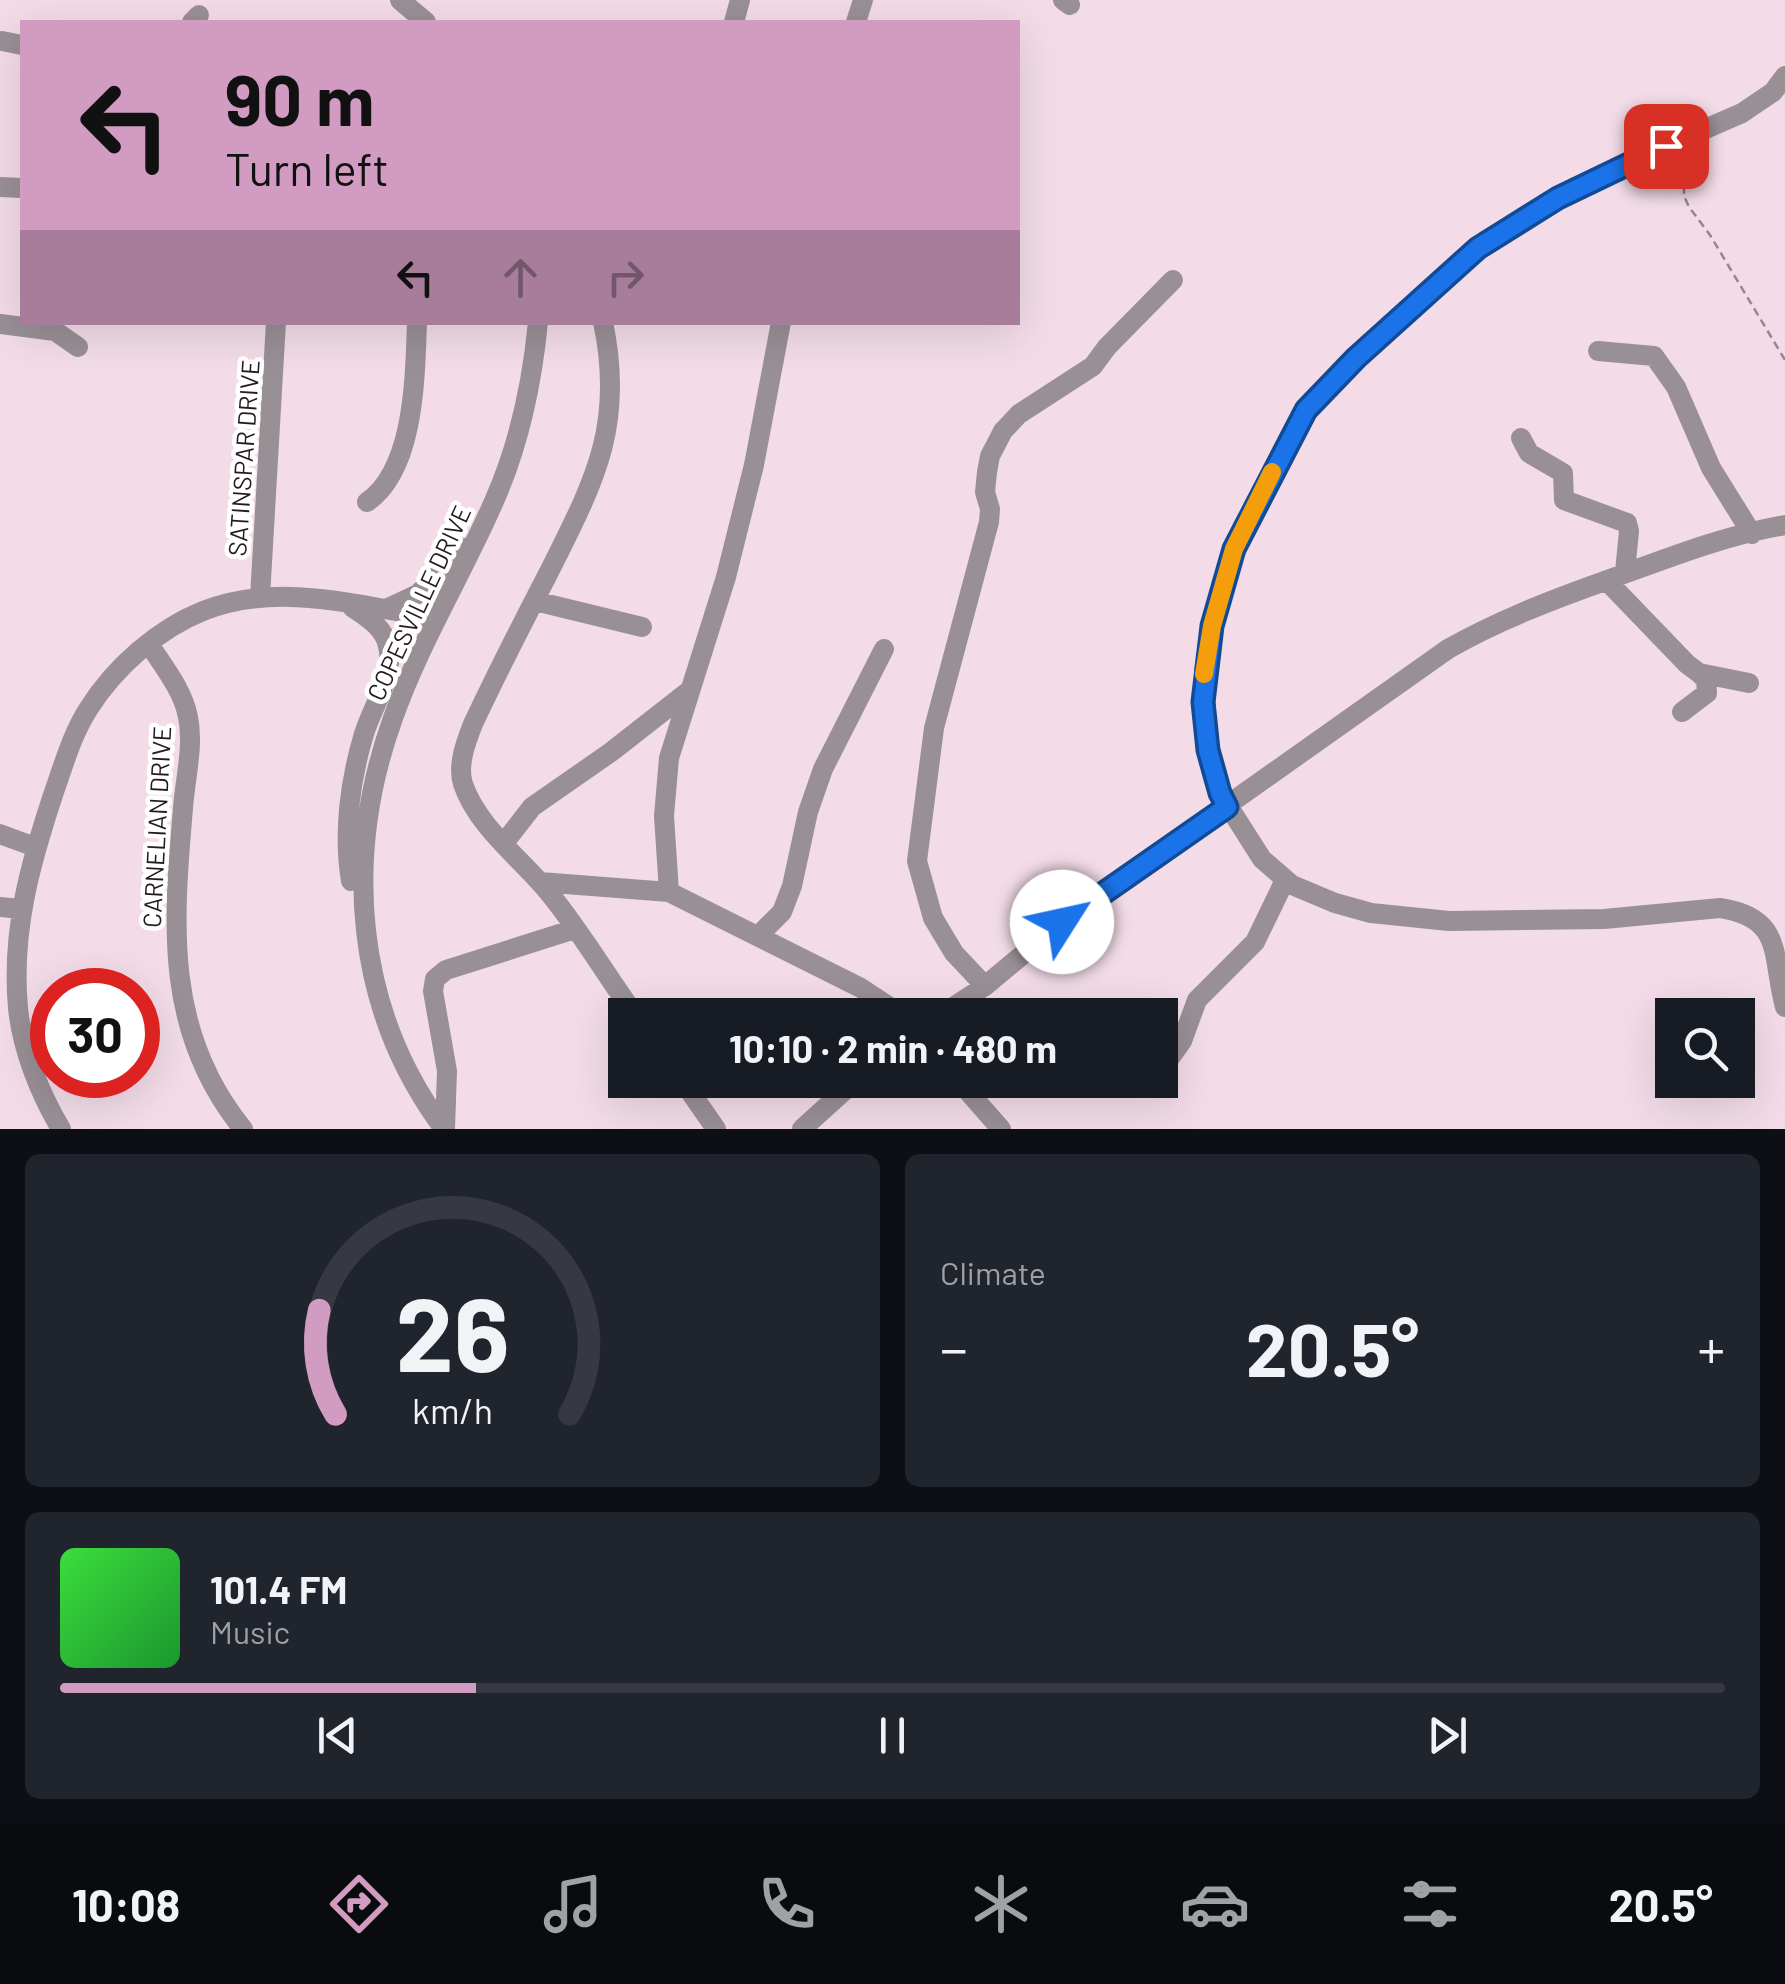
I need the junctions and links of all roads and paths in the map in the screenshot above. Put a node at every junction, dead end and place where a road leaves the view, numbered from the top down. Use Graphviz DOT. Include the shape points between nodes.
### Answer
graph roads {
  1 [pos="400,0"];
  2 [pos="424,20"];
  3 [pos="1785,76"];
  4 [pos="1666,146"];
  5 [pos="1173,280"];
  6 [pos="0,324"];
  7 [pos="276,325"];
  8 [pos="416,325"];
  9 [pos="538,325"];
  10 [pos="603,325"];
  11 [pos="780,325"];
  12 [pos="78,347"];
  13 [pos="1598,350"];
  14 [pos="1785,360"];
  15 [pos="1521,438"];
  16 [pos="367,502"];
  17 [pos="1785,526"];
  18 [pos="480,532"];
  19 [pos="1752,534"];
  20 [pos="1616,576"];
  21 [pos="260,597"];
  22 [pos="535,600"];
  23 [pos="348,604"];
  24 [pos="384,610"];
  25 [pos="436,618"];
  26 [pos="642,627"];
  27 [pos="148,644"];
  28 [pos="884,649"];
  29 [pos="1699,672"];
  30 [pos="1749,683"];
  31 [pos="689,690"];
  32 [pos="1682,712"];
  33 [pos="1227,807"];
  34 [pos="0,834"];
  35 [pos="504,844"];
  36 [pos="36,847"];
  37 [pos="1285,880"];
  38 [pos="540,882"];
  39 [pos="669,892"];
  40 [pos="362,905"];
  41 [pos="10,908"];
  42 [pos="574,928"];
  43 [pos="760,935"];
  44 [pos="8,983"];
  45 [pos="985,986"];
  46 [pos="623,998"];
  47 [pos="876,998"];
  48 [pos="967,998"];
  49 [pos="1785,1007"];
  50 [pos="9,1013"];
  51 [pos="1178,1046"];
  52 [pos="694,1098"];
  53 [pos="836,1098"];
  54 [pos="974,1098"];
  55 [pos="61,1129"];
  56 [pos="243,1129"];
  57 [pos="445,1129"];
  58 [pos="716,1129"];
  59 [pos="802,1129"];
  60 [pos="1001,1129"];
  1 -- 2 [label="street"];
  3 -- 4 [label="street" via="1742,113"];
  4 -- 14 [label="path" via="1684,164 1688,207"];
  4 -- 33 [label="street" via="1558,198 1478,248 1306,410 1234,549 1212,626 1203,702 1208,750"];
  5 -- 45 [label="street" via="1093,366 1019,414 990,456 989,522 934,728 917,860 934,918"];
  6 -- 12 [label="street" via="55,332"];
  7 -- 21 [label="street, SATINSPAR DRIVE"];
  8 -- 16 [label="street" via="404,440 385,486"];
  9 -- 18 [label="street, COPESVILLE DRIVE" via="523,418"];
  10 -- 22 [label="street" via="611,384 602,459"];
  11 -- 31 [label="street" via="726,577"];
  13 -- 19 [label="street" via="1654,356"];
  15 -- 20 [label="street" via="1534,457 1563,474 1564,500 1626,523"];
  17 -- 19 [label="street"];
  18 -- 24 [label="street" via="434,581"];
  18 -- 25 [label="street, COPESVILLE DRIVE"];
  19 -- 20 [label="street"];
  20 -- 29 [label="street"];
  20 -- 33 [label="street" via="1448,649"];
  21 -- 23 [label="street"];
  21 -- 27 [label="street" via="204,610"];
  22 -- 26 [label="street"];
  22 -- 35 [label="street" via="473,724 462,766 473,804"];
  23 -- 24 [label="street"];
  23 -- 40 [label="street" via="381,631 390,659 364,733 350,808 350,875"];
  24 -- 25 [label="street"];
  25 -- 40 [label="street, COPESVILLE DRIVE" via="378,771 362,859"];
  27 -- 36 [label="street" via="84,717"];
  27 -- 56 [label="street, CARNELIAN DRIVE" via="178,690 190,730 174,920 183,1004 209,1077"];
  28 -- 43 [label="street" via="823,769 787,900"];
  29 -- 30 [label="street"];
  29 -- 32 [label="street" via="1707,693"];
  31 -- 35 [label="street" via="532,807"];
  31 -- 39 [label="street" via="666,788"];
  33 -- 37 [label="street"];
  33 -- 45 [label="street" via="1062,922"];
  34 -- 36 [label="street"];
  35 -- 38 [label="street"];
  36 -- 41 [label="street"];
  37 -- 49 [label="street" via="1370,913 1449,921 1734,910 1769,932"];
  37 -- 51 [label="street" via="1255,942 1197,1000"];
  38 -- 39 [label="street"];
  38 -- 42 [label="street"];
  39 -- 43 [label="street"];
  40 -- 57 [label="street, COPESVILLE DRIVE" via="382,1013 412,1079"];
  41 -- 44 [label="street"];
  42 -- 46 [label="street"];
  42 -- 57 [label="street" via="436,978 448,1070"];
  43 -- 47 [label="street"];
  44 -- 50 [label="street"];
  45 -- 48 [label="street"];
  50 -- 55 [label="street"];
  52 -- 58 [label="street"];
  53 -- 59 [label="street"];
  54 -- 60 [label="street"];
}
